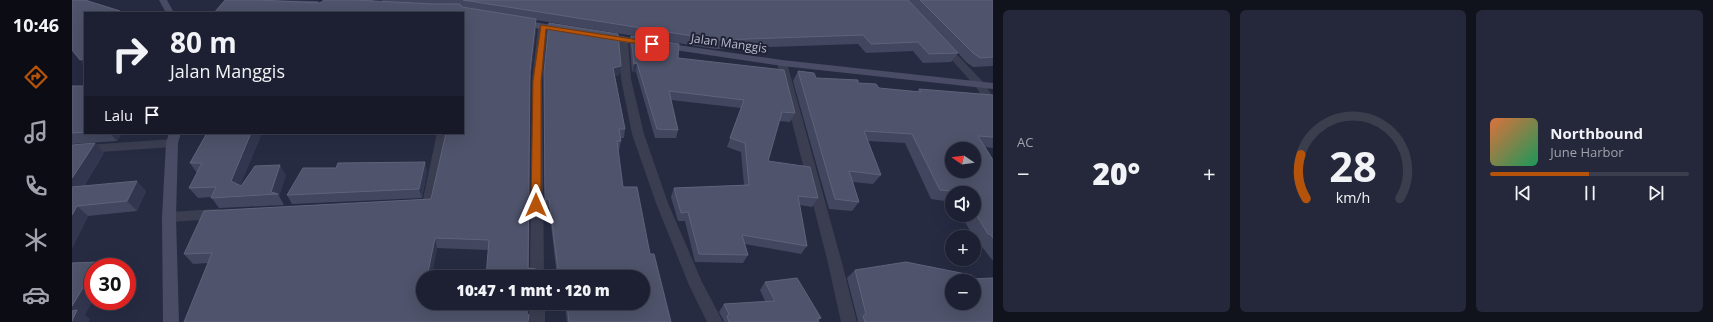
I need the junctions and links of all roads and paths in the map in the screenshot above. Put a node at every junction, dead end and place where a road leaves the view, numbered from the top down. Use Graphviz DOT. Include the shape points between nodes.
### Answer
graph roads {
  1 [pos="163,0"];
  2 [pos="262,0"];
  3 [pos="322,4"];
  4 [pos="169,12"];
  5 [pos="513,21"];
  6 [pos="543,27"];
  7 [pos="572,31"];
  8 [pos="594,35"];
  9 [pos="936,37"];
  10 [pos="623,39"];
  11 [pos="782,64"];
  12 [pos="980,85"];
  13 [pos="993,86"];
  14 [pos="993,105"];
  15 [pos="443,134"];
  16 [pos="174,138"];
  17 [pos="72,150"];
  18 [pos="404,206"];
  19 [pos="231,214"];
  20 [pos="169,217"];
  21 [pos="536,270"];
  22 [pos="537,310"];
  23 [pos="171,322"];
  24 [pos="537,322"];
  25 [pos="715,322"];
  26 [pos="849,322"];
  1 -- 4 [label="street"];
  2 -- 3 [label="street"];
  5 -- 6 [label="street"];
  6 -- 7 [label="street"];
  6 -- 21 [label="street" via="537,81"];
  8 -- 10 [label="street, Jalan Manggis"];
  9 -- 12 [label="street"];
  10 -- 11 [label="street, Jalan Manggis"];
  10 -- 25 [label="street" via="626,79 638,134 662,203 696,285"];
  11 -- 12 [label="street, Jalan Manggis"];
  11 -- 26 [label="street"];
  12 -- 13 [label="street, Jalan Manggis"];
  12 -- 14 [label="street"];
  15 -- 18 [label="street" via="428,204"];
  16 -- 17 [label="street"];
  16 -- 20 [label="street"];
  19 -- 20 [label="street"];
  20 -- 23 [label="street"];
  22 -- 24 [label="street"];
}
